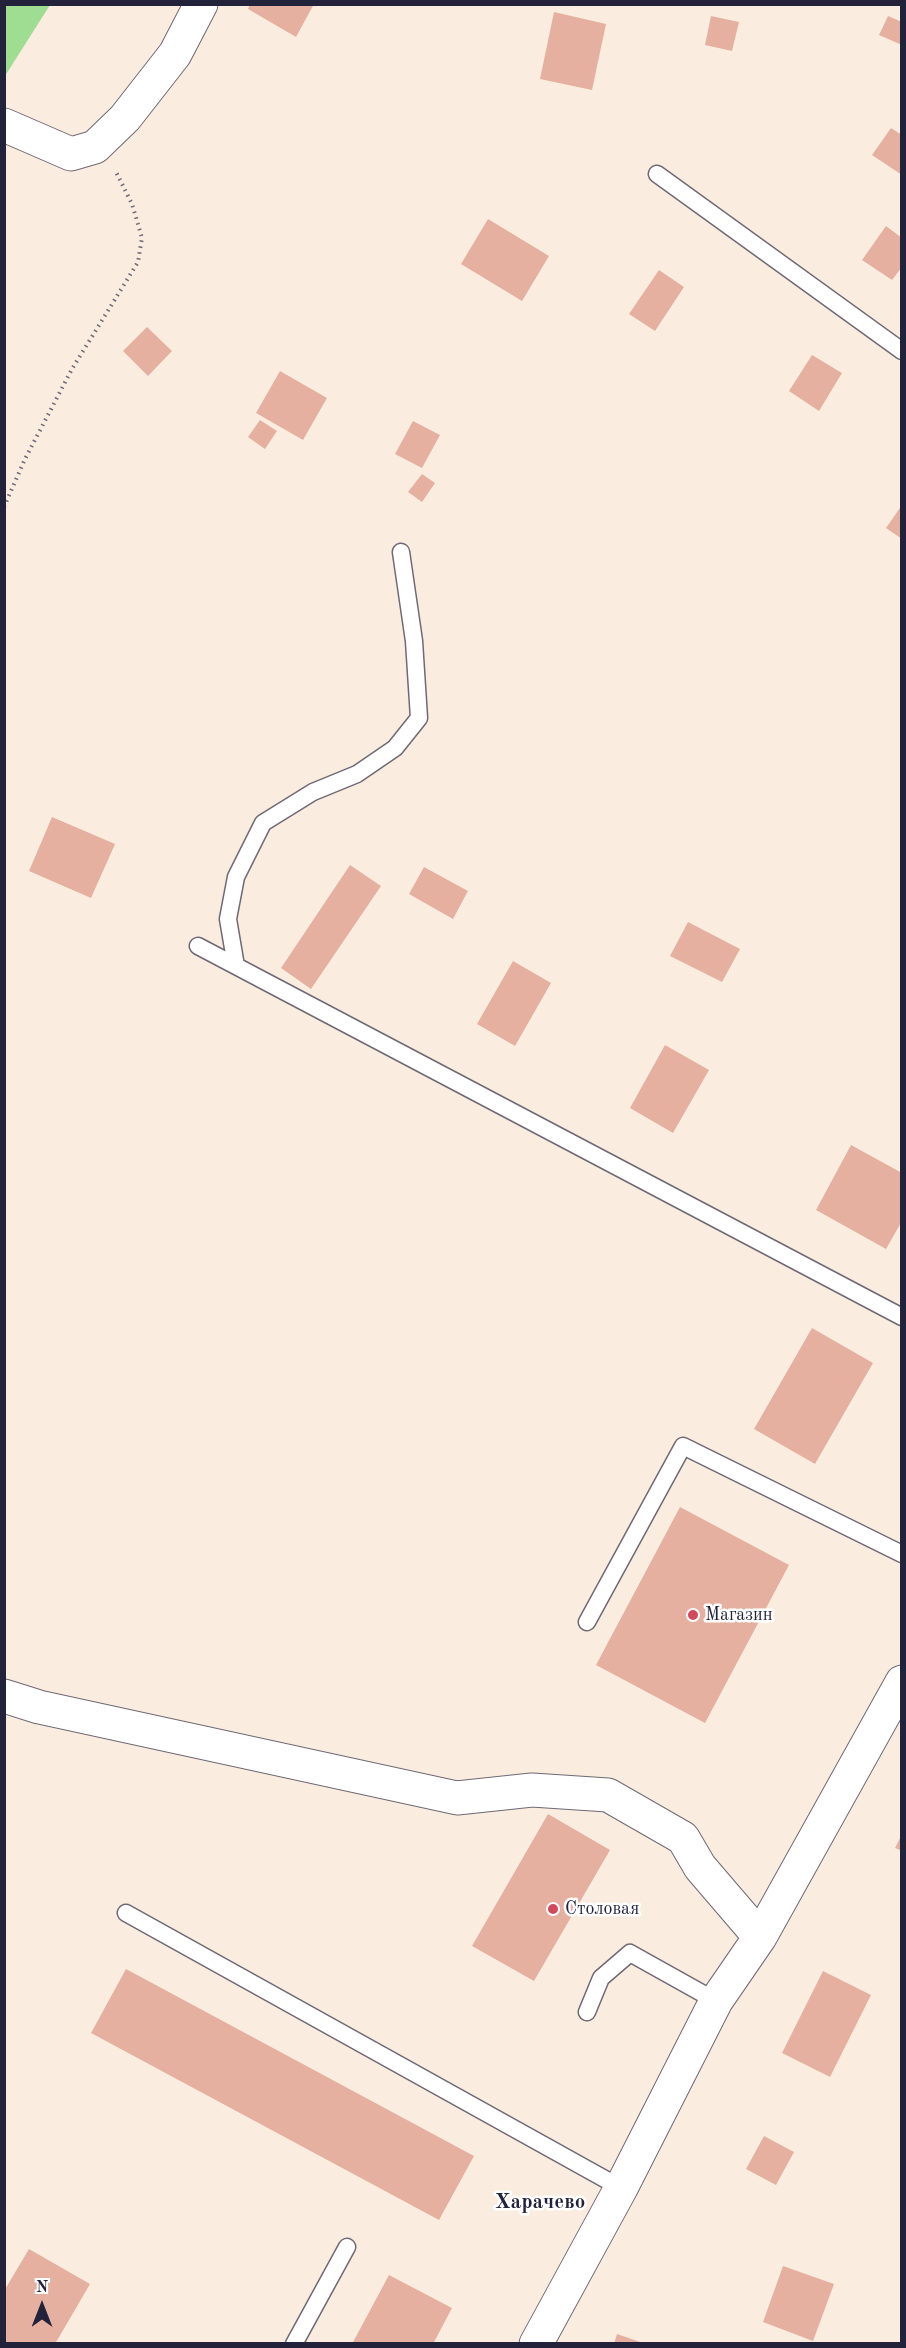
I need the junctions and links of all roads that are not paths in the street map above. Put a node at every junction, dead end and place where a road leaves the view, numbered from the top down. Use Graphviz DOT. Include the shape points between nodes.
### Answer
graph roads {
  1 [pos="201,4"];
  2 [pos="4,125"];
  3 [pos="657,174"];
  4 [pos="902,351"];
  5 [pos="401,552"];
  6 [pos="198,946"];
  7 [pos="236,966"];
  8 [pos="902,1317"];
  9 [pos="902,1554"];
  10 [pos="587,1622"];
  11 [pos="902,1682"];
  12 [pos="4,1696"];
  13 [pos="126,1912"];
  14 [pos="760,1937"];
  15 [pos="716,2001"];
  16 [pos="587,2012"];
  17 [pos="621,2188"];
  18 [pos="347,2247"];
  19 [pos="294,2343"];
  20 [pos="536,2343"];
  1 -- 2 [label="street" via="175,54 125,118 95,147 71,154"];
  3 -- 4 [label="lane"];
  5 -- 7 [label="lane" via="414,641 419,718 395,748 357,774 313,792 263,823 236,877 228,919"];
  6 -- 7 [label="lane"];
  7 -- 8 [label="lane"];
  9 -- 10 [label="lane" via="683,1446"];
  11 -- 14 [label="street"];
  12 -- 14 [label="street" via="51,1710 457,1798 532,1790 608,1795 682,1838 700,1867"];
  13 -- 17 [label="lane"];
  14 -- 15 [label="street"];
  15 -- 16 [label="lane" via="630,1953 601,1978"];
  15 -- 17 [label="street"];
  17 -- 20 [label="street"];
  18 -- 19 [label="lane"];
}
